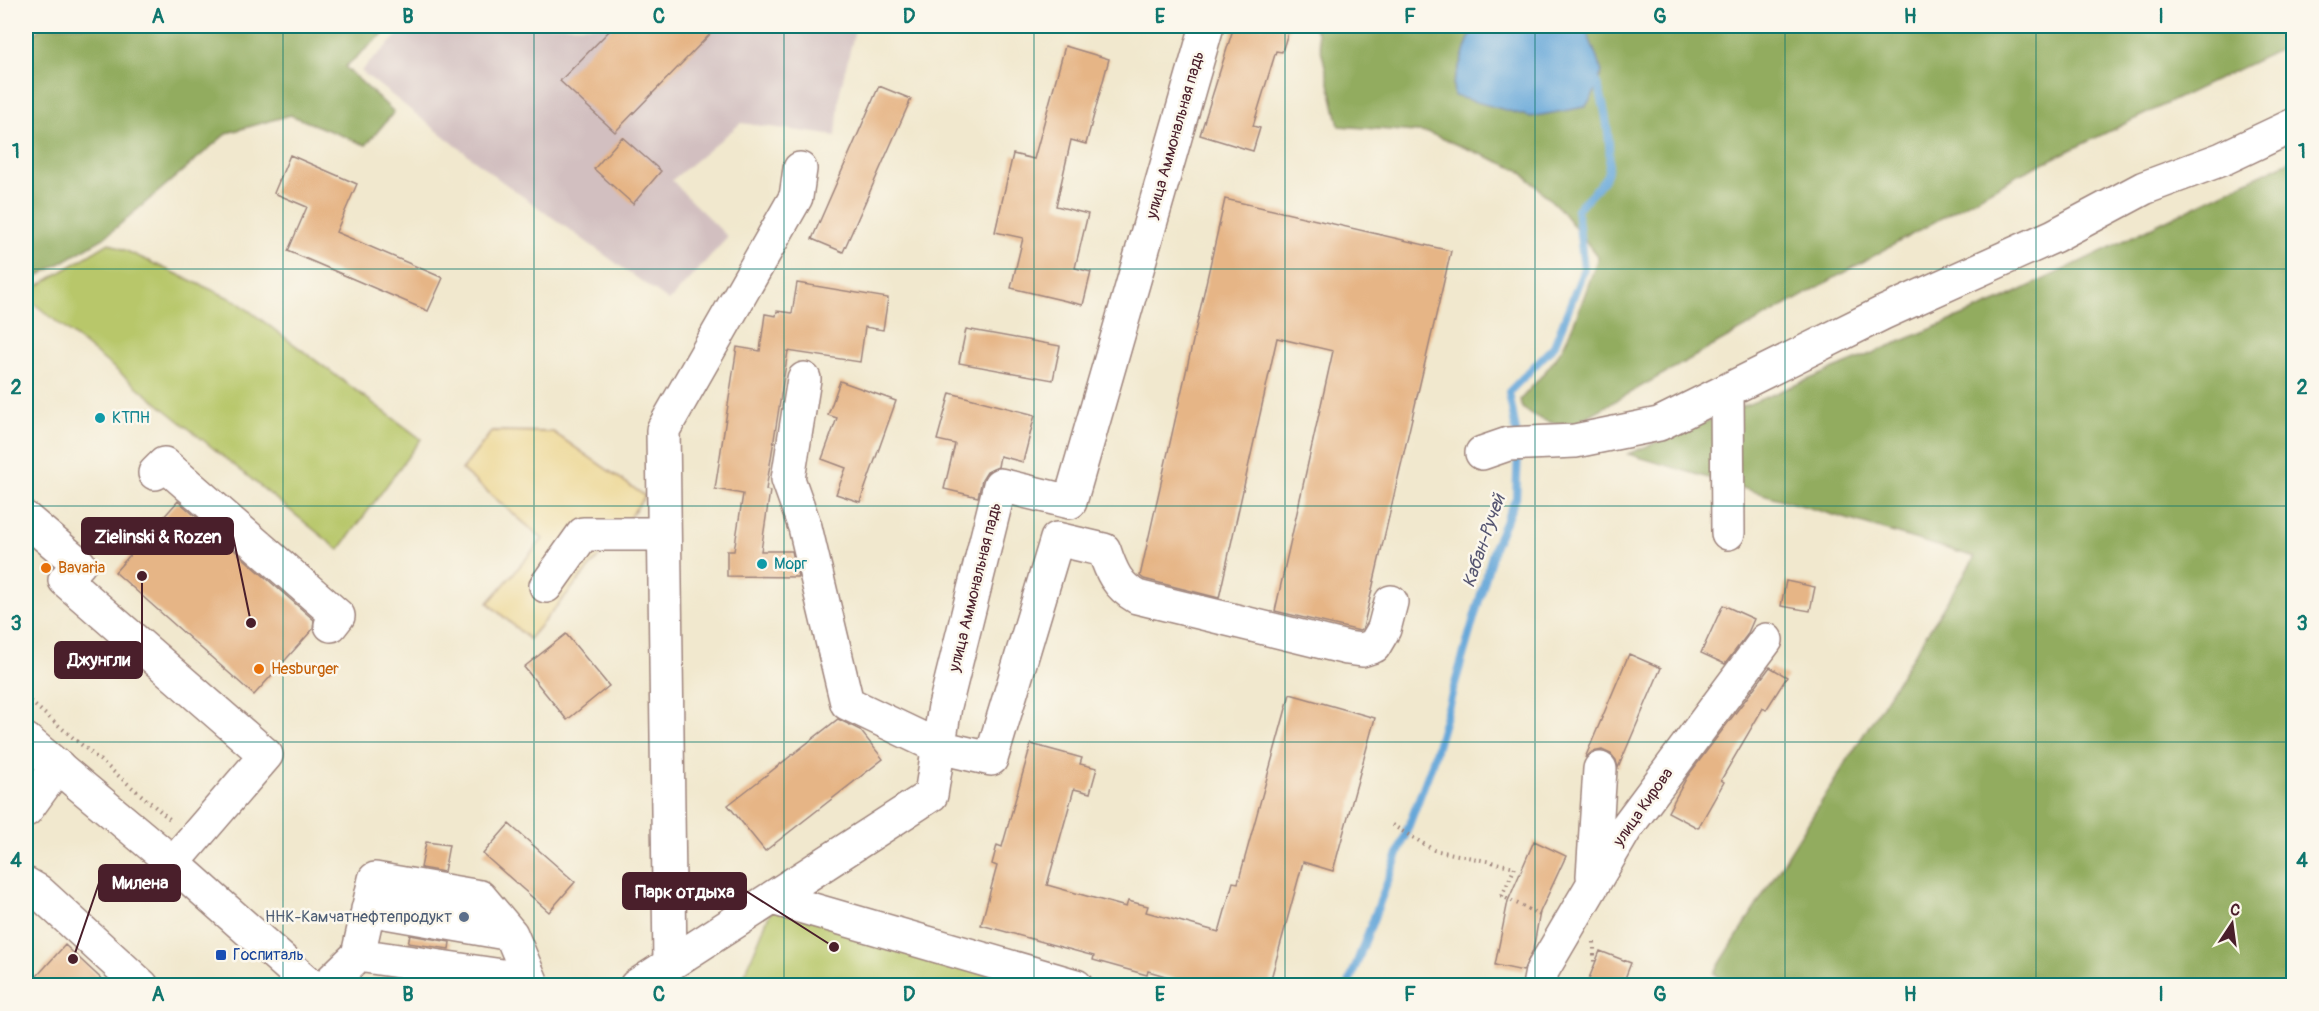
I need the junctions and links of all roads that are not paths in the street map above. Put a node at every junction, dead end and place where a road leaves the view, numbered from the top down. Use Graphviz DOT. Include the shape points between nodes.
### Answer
graph roads {
  1 [pos="1207,26"];
  2 [pos="2294,125"];
  3 [pos="800,169"];
  4 [pos="804,379"];
  5 [pos="1727,391"];
  6 [pos="1482,453"];
  7 [pos="155,473"];
  8 [pos="1070,502"];
  9 [pos="26,519"];
  10 [pos="1728,533"];
  11 [pos="663,534"];
  12 [pos="1058,539"];
  13 [pos="546,586"];
  14 [pos="1391,602"];
  15 [pos="331,625"];
  16 [pos="1766,640"];
  17 [pos="26,740"];
  18 [pos="939,747"];
  19 [pos="58,766"];
  20 [pos="1600,769"];
  21 [pos="26,810"];
  22 [pos="172,863"];
  23 [pos="1593,884"];
  24 [pos="26,885"];
  25 [pos="771,898"];
  26 [pos="358,955"];
  27 [pos="670,963"];
  28 [pos="531,983"];
  29 [pos="142,986"];
  30 [pos="311,986"];
  31 [pos="326,986"];
  32 [pos="636,986"];
  33 [pos="1076,986"];
  34 [pos="1539,986"];
  1 -- 8 [label="street, улица Аммональная падь"];
  2 -- 5 [label="street" via="2222,159 2144,188 2054,236 1883,313"];
  3 -- 11 [label="street" via="795,197 663,430"];
  4 -- 18 [label="street" via="788,479 805,527 847,704"];
  5 -- 6 [label="street" via="1659,424 1575,441 1508,444"];
  5 -- 10 [label="street"];
  7 -- 15 [label="street" via="164,464 338,616"];
  8 -- 12 [label="street"];
  8 -- 18 [label="street, улица Аммональная падь" via="1000,485 945,706"];
  9 -- 22 [label="street" via="79,564 65,580 266,755"];
  11 -- 13 [label="street" via="583,534"];
  11 -- 27 [label="street"];
  12 -- 14 [label="street" via="1104,550 1115,579 1137,597 1347,648 1362,650 1374,646"];
  12 -- 18 [label="street" via="991,759"];
  16 -- 23 [label="street, улица Кирова" via="1626,828"];
  17 -- 19 [label="street"];
  18 -- 25 [label="street, улица Аммональная падь" via="931,795"];
  19 -- 21 [label="street"];
  19 -- 22 [label="street"];
  20 -- 23 [label="street"];
  22 -- 30 [label="street"];
  23 -- 34 [label="street, улица Кирова" via="1542,971"];
  24 -- 29 [label="street" via="38,891"];
  25 -- 27 [label="street, улица Аммональная падь"];
  25 -- 33 [label="street"];
  26 -- 28 [label="street"];
  26 -- 28 [label="street" via="375,879 480,897 511,934"];
  26 -- 31 [label="street"];
  27 -- 32 [label="street, улица Аммональная падь"];
}
